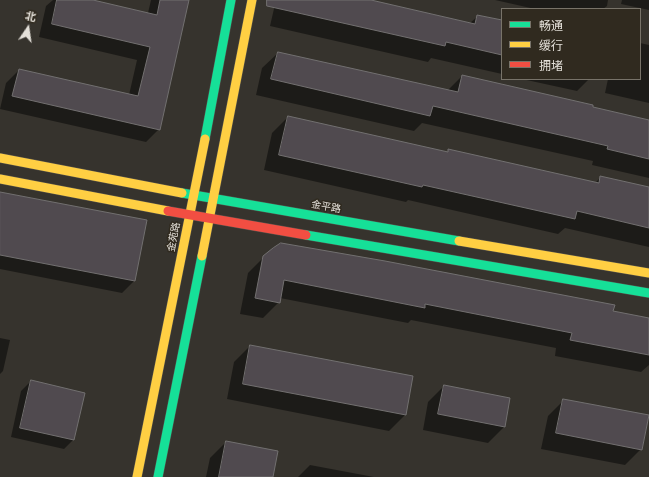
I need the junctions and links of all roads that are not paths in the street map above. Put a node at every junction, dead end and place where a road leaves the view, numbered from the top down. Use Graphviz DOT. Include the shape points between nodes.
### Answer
graph roads {
  1 [pos="231,0"];
  2 [pos="252,0"];
  3 [pos="0,158"];
  4 [pos="0,179"];
  5 [pos="193,195"];
  6 [pos="214,198"];
  7 [pos="190,215"];
  8 [pos="210,219"];
  9 [pos="649,273"];
  10 [pos="649,293"];
  11 [pos="137,477"];
  12 [pos="158,477"];
  1 -- 5 [label="street, 金苑路"];
  2 -- 6 [label="street"];
  3 -- 5 [label="street, 金平路"];
  4 -- 7 [label="street"];
  5 -- 6 [label="street, 金平路"];
  5 -- 7 [label="street, 金苑路"];
  6 -- 8 [label="street"];
  6 -- 9 [label="street, 金平路"];
  7 -- 8 [label="street"];
  7 -- 11 [label="street, 金苑路"];
  8 -- 10 [label="street"];
  8 -- 12 [label="street"];
}
